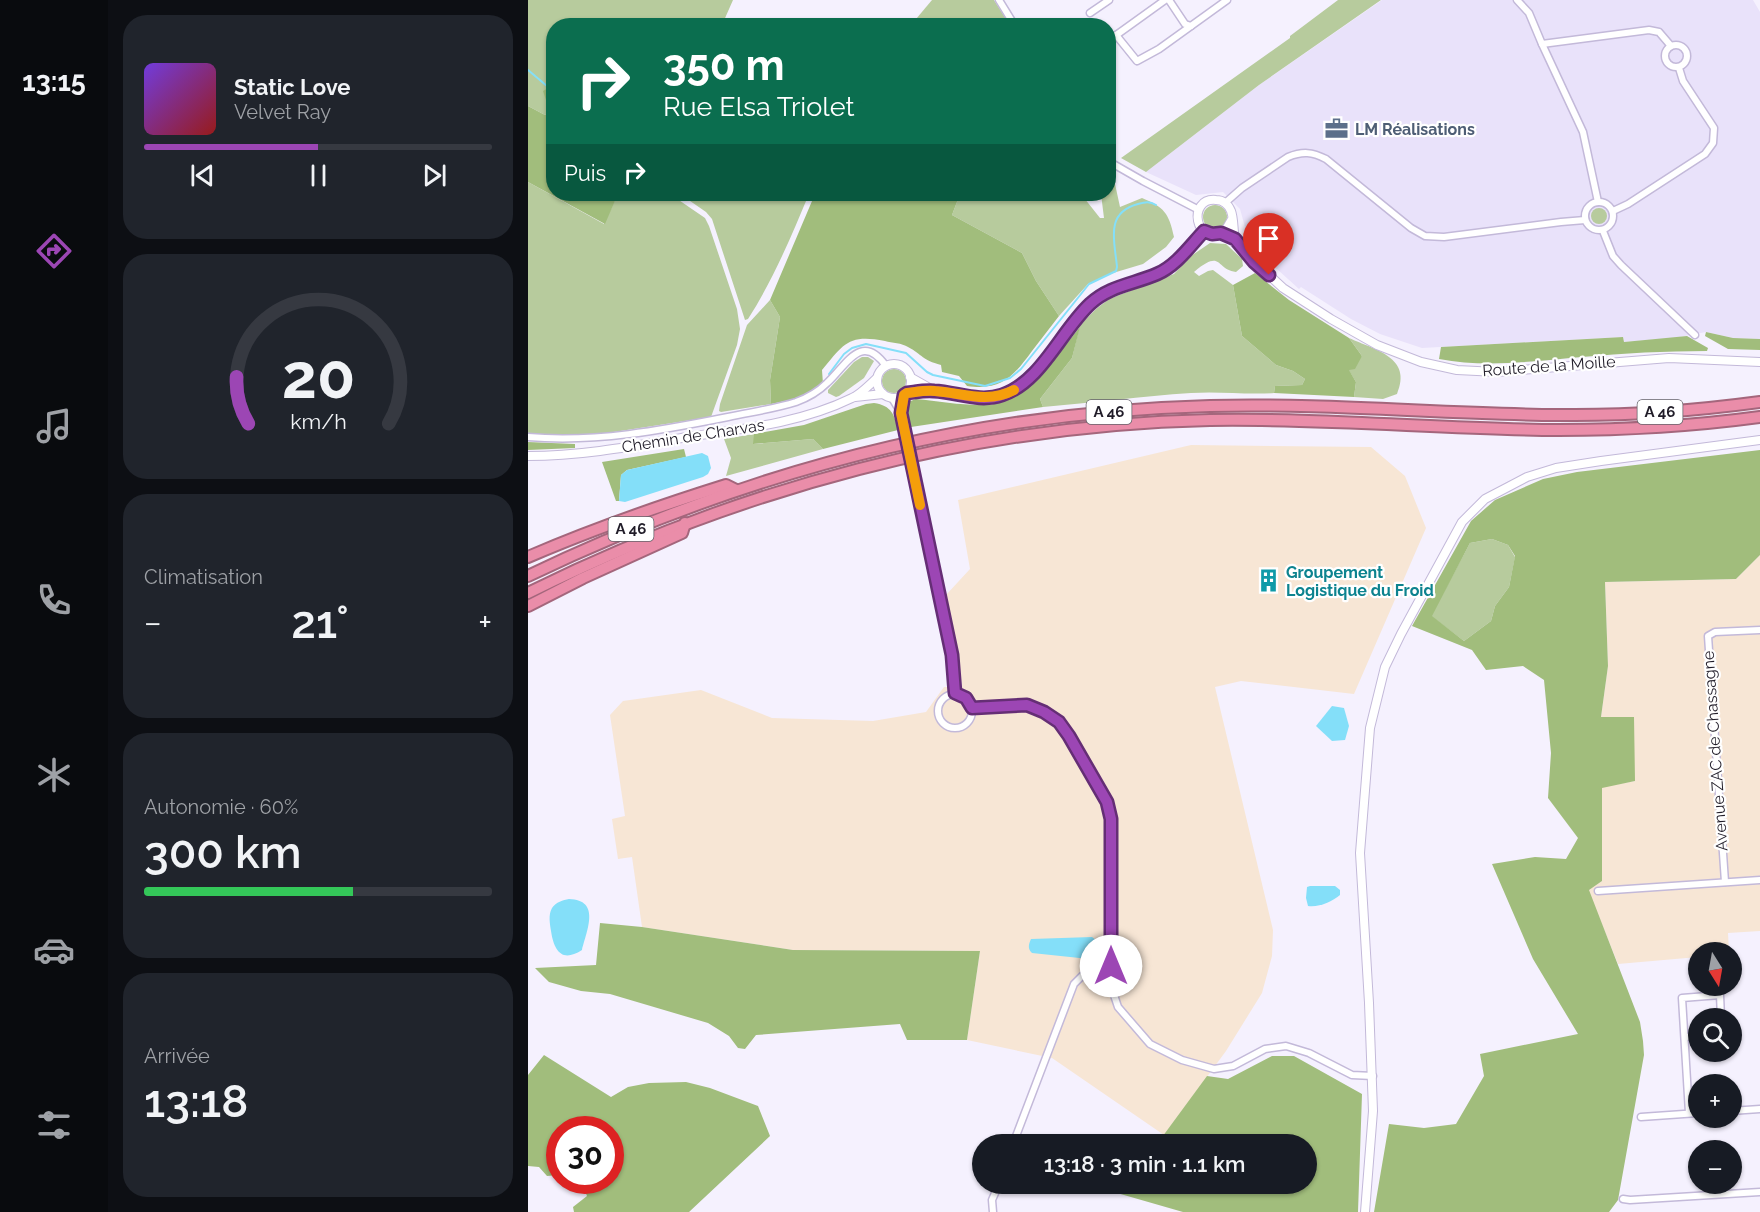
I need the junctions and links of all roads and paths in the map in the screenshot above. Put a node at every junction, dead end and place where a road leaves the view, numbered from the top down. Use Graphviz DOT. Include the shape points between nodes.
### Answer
graph roads {
  1 [pos="999,0"];
  2 [pos="1109,0"];
  3 [pos="1227,0"];
  4 [pos="1517,0"];
  5 [pos="1163,1"];
  6 [pos="1101,2"];
  7 [pos="1090,13"];
  8 [pos="1010,18"];
  9 [pos="1191,26"];
  10 [pos="1116,35"];
  11 [pos="1542,44"];
  12 [pos="1671,46"];
  13 [pos="1679,68"];
  14 [pos="1116,166"];
  15 [pos="1598,202"];
  16 [pos="1225,203"];
  17 [pos="1199,210"];
  18 [pos="1612,211"];
  19 [pos="1232,219"];
  20 [pos="1585,220"];
  21 [pos="1204,231"];
  22 [pos="1603,231"];
  23 [pos="1221,233"];
  24 [pos="1235,239"];
  25 [pos="1695,335"];
  26 [pos="1760,362"];
  27 [pos="886,366"];
  28 [pos="910,377"];
  29 [pos="877,378"];
  30 [pos="934,391"];
  31 [pos="883,394"];
  32 [pos="905,394"];
  33 [pos="855,397"];
  34 [pos="892,398"];
  35 [pos="1760,402"];
  36 [pos="901,413"];
  37 [pos="1760,417"];
  38 [pos="528,437"];
  39 [pos="1760,440"];
  40 [pos="528,456"];
  41 [pos="736,490"];
  42 [pos="685,523"];
  43 [pos="528,557"];
  44 [pos="528,576"];
  45 [pos="528,593"];
  46 [pos="528,606"];
  47 [pos="1760,630"];
  48 [pos="955,693"];
  49 [pos="972,708"];
  50 [pos="1760,880"];
  51 [pos="1725,882"];
  52 [pos="1598,891"];
  53 [pos="1111,957"];
  54 [pos="1721,1008"];
  55 [pos="1685,1037"];
  56 [pos="1688,1037"];
  57 [pos="1372,1076"];
  58 [pos="1688,1094"];
  59 [pos="1760,1109"];
  60 [pos="1742,1110"];
  61 [pos="1688,1113"];
  62 [pos="1641,1117"];
  63 [pos="1017,1134"];
  64 [pos="1760,1192"];
  65 [pos="995,1194"];
  66 [pos="1623,1199"];
  67 [pos="993,1212"];
  68 [pos="1365,1212"];
  1 -- 8 [label="street"];
  2 -- 6 [label="street"];
  3 -- 9 [label="street"];
  4 -- 11 [label="street" via="1529,13"];
  5 -- 9 [label="street"];
  5 -- 10 [label="street"];
  6 -- 7 [label="street"];
  9 -- 10 [label="street" via="1137,62"];
  11 -- 12 [label="street" via="1649,30 1659,32"];
  11 -- 15 [label="street" via="1583,132"];
  12 -- 13 [label="street" via="1665,58 1669,65"];
  12 -- 13 [label="street" via="1683,46 1687,52 1687,60"];
  13 -- 18 [label="street" via="1683,81 1714,128 1713,143 1705,154"];
  14 -- 17 [label="street"];
  15 -- 18 [label="street"];
  15 -- 20 [label="street" via="1589,206"];
  16 -- 17 [label="street" via="1210,200"];
  16 -- 19 [label="street"];
  16 -- 20 [label="street" via="1288,158 1311,152 1326,159 1425,236"];
  17 -- 21 [label="street" via="1198,221"];
  18 -- 22 [label="street" via="1612,224"];
  19 -- 23 [label="street" via="1229,228"];
  19 -- 24 [label="street"];
  20 -- 22 [label="street" via="1590,228"];
  21 -- 23 [label="street"];
  21 -- 30 [label="street" via="1165,270 1097,298 1017,388 996,397 981,398"];
  22 -- 25 [label="street" via="1621,266"];
  23 -- 24 [label="street, Route de la Moille"];
  24 -- 26 [label="street, Route de la Moille" via="1283,288 1331,319 1377,345 1435,366 1497,372 1669,358"];
  27 -- 28 [label="street" via="903,367"];
  27 -- 29 [label="street"];
  27 -- 38 [label="street" via="880,358 858,352 815,393 781,406 627,435 579,439"];
  28 -- 30 [label="street"];
  28 -- 32 [label="street" via="910,388"];
  29 -- 31 [label="street"];
  29 -- 33 [label="street, Chemin de Charvas"];
  30 -- 32 [label="street"];
  31 -- 33 [label="street, Chemin de Charvas"];
  31 -- 34 [label="street"];
  32 -- 34 [label="street"];
  32 -- 36 [label="street"];
  33 -- 40 [label="street, Chemin de Charvas" via="783,422 605,450"];
  34 -- 36 [label="street"];
  35 -- 41 [label="highway, A 46" via="1598,415 1252,405 1108,412 916,440"];
  36 -- 48 [label="street, bridge" via="952,655"];
  37 -- 42 [label="highway, A 46" via="1598,430 1266,420 1096,428 1003,439 889,461 770,494"];
  39 -- 57 [label="street" via="1556,468 1492,495 1462,522 1385,668 1370,728 1360,853"];
  41 -- 43 [label="highway" via="726,485 697,494"];
  41 -- 44 [label="highway, A 46" via="639,525"];
  42 -- 45 [label="highway, A 46"];
  42 -- 46 [label="highway" via="682,533"];
  47 -- 51 [label="street, Avenue ZAC de Chassagne" via="1715,632 1708,636"];
  48 -- 49 [label="street" via="966,698"];
  48 -- 49 [label="street" via="939,703 937,715 941,722 948,728 964,726 970,720"];
  49 -- 53 [label="street" via="1027,705 1059,722 1107,802 1111,819"];
  50 -- 51 [label="street"];
  51 -- 52 [label="street"];
  53 -- 57 [label="street" via="1112,986 1118,1007 1150,1044 1182,1060 1214,1069 1233,1066 1265,1049 1286,1046 1352,1075"];
  53 -- 63 [label="street" via="1074,984"];
  54 -- 55 [label="street" via="1720,995 1682,998"];
  55 -- 56 [label="street"];
  55 -- 58 [label="street"];
  57 -- 68 [label="street"];
  59 -- 60 [label="street"];
  61 -- 62 [label="street"];
  64 -- 66 [label="street"];
  65 -- 67 [label="street"];
}
